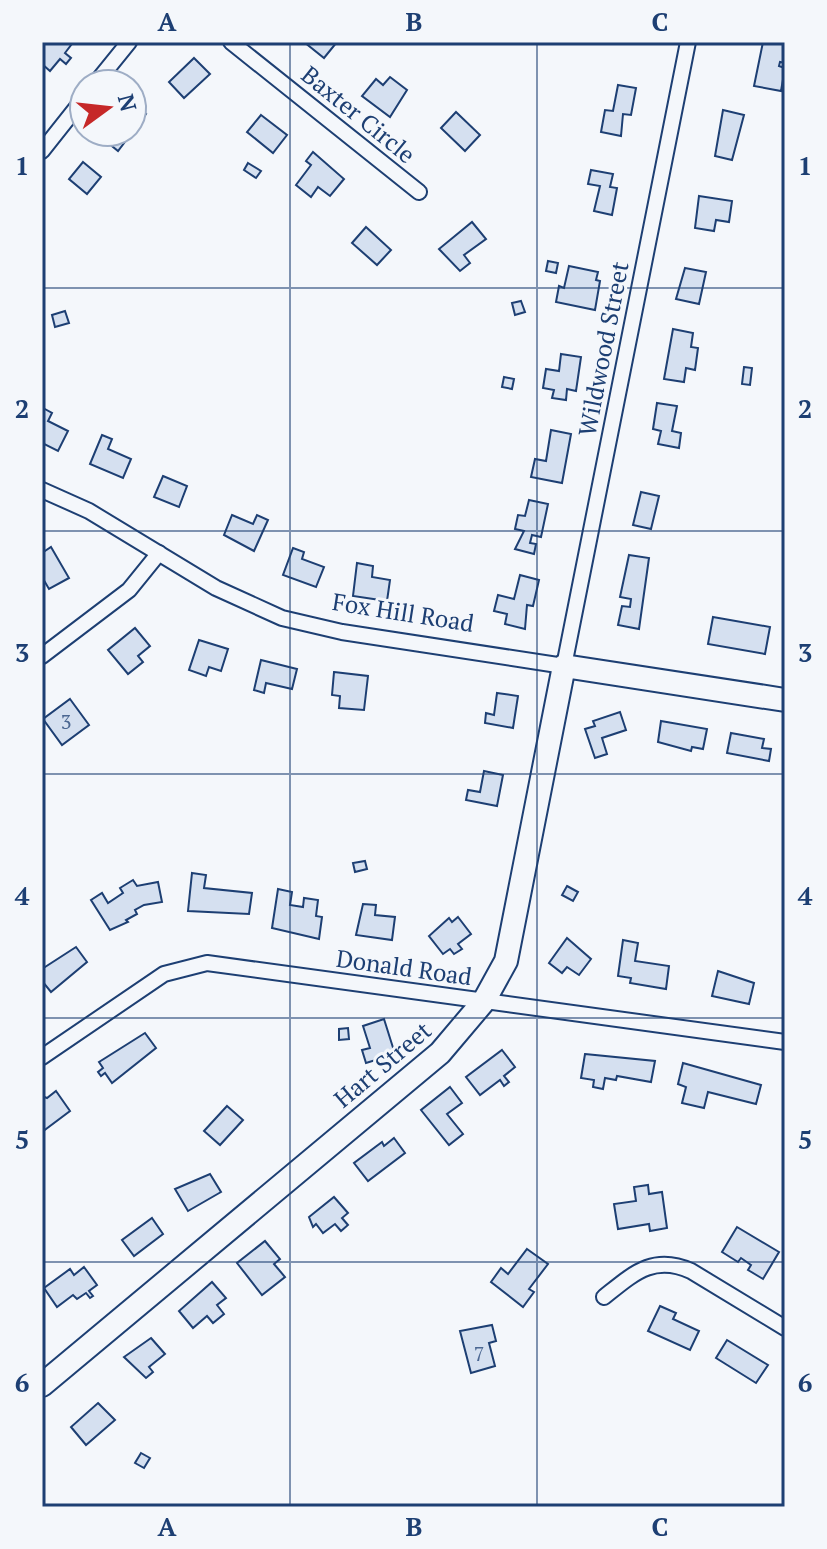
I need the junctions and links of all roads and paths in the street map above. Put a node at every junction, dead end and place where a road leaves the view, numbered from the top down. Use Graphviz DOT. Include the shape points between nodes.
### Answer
graph roads {
  1 [pos="129,42"];
  2 [pos="231,42"];
  3 [pos="688,42"];
  4 [pos="108,68"];
  5 [pos="68,118"];
  6 [pos="42,151"];
  7 [pos="419,192"];
  8 [pos="42,490"];
  9 [pos="159,553"];
  10 [pos="42,656"];
  11 [pos="564,666"];
  12 [pos="785,700"];
  13 [pos="484,1001"];
  14 [pos="785,1042"];
  15 [pos="42,1057"];
  16 [pos="604,1297"];
  17 [pos="785,1328"];
  18 [pos="42,1385"];
  1 -- 4 [label="street"];
  2 -- 7 [label="street, Baxter Circle"];
  3 -- 11 [label="street, Wildwood Street"];
  5 -- 6 [label="street"];
  8 -- 9 [label="street, Fox Hill Road"];
  9 -- 10 [label="street" via="129,590"];
  9 -- 11 [label="street, Fox Hill Road" via="242,602 282,618"];
  11 -- 12 [label="street, Fox Hill Road"];
  11 -- 13 [label="street, Hart Street" via="508,953"];
  13 -- 14 [label="street, Donald Road"];
  13 -- 15 [label="street, Donald Road" via="198,964 156,978"];
  13 -- 18 [label="street, Hart Street" via="440,1053"];
  16 -- 17 [label="street" via="643,1267 674,1265"];
}
